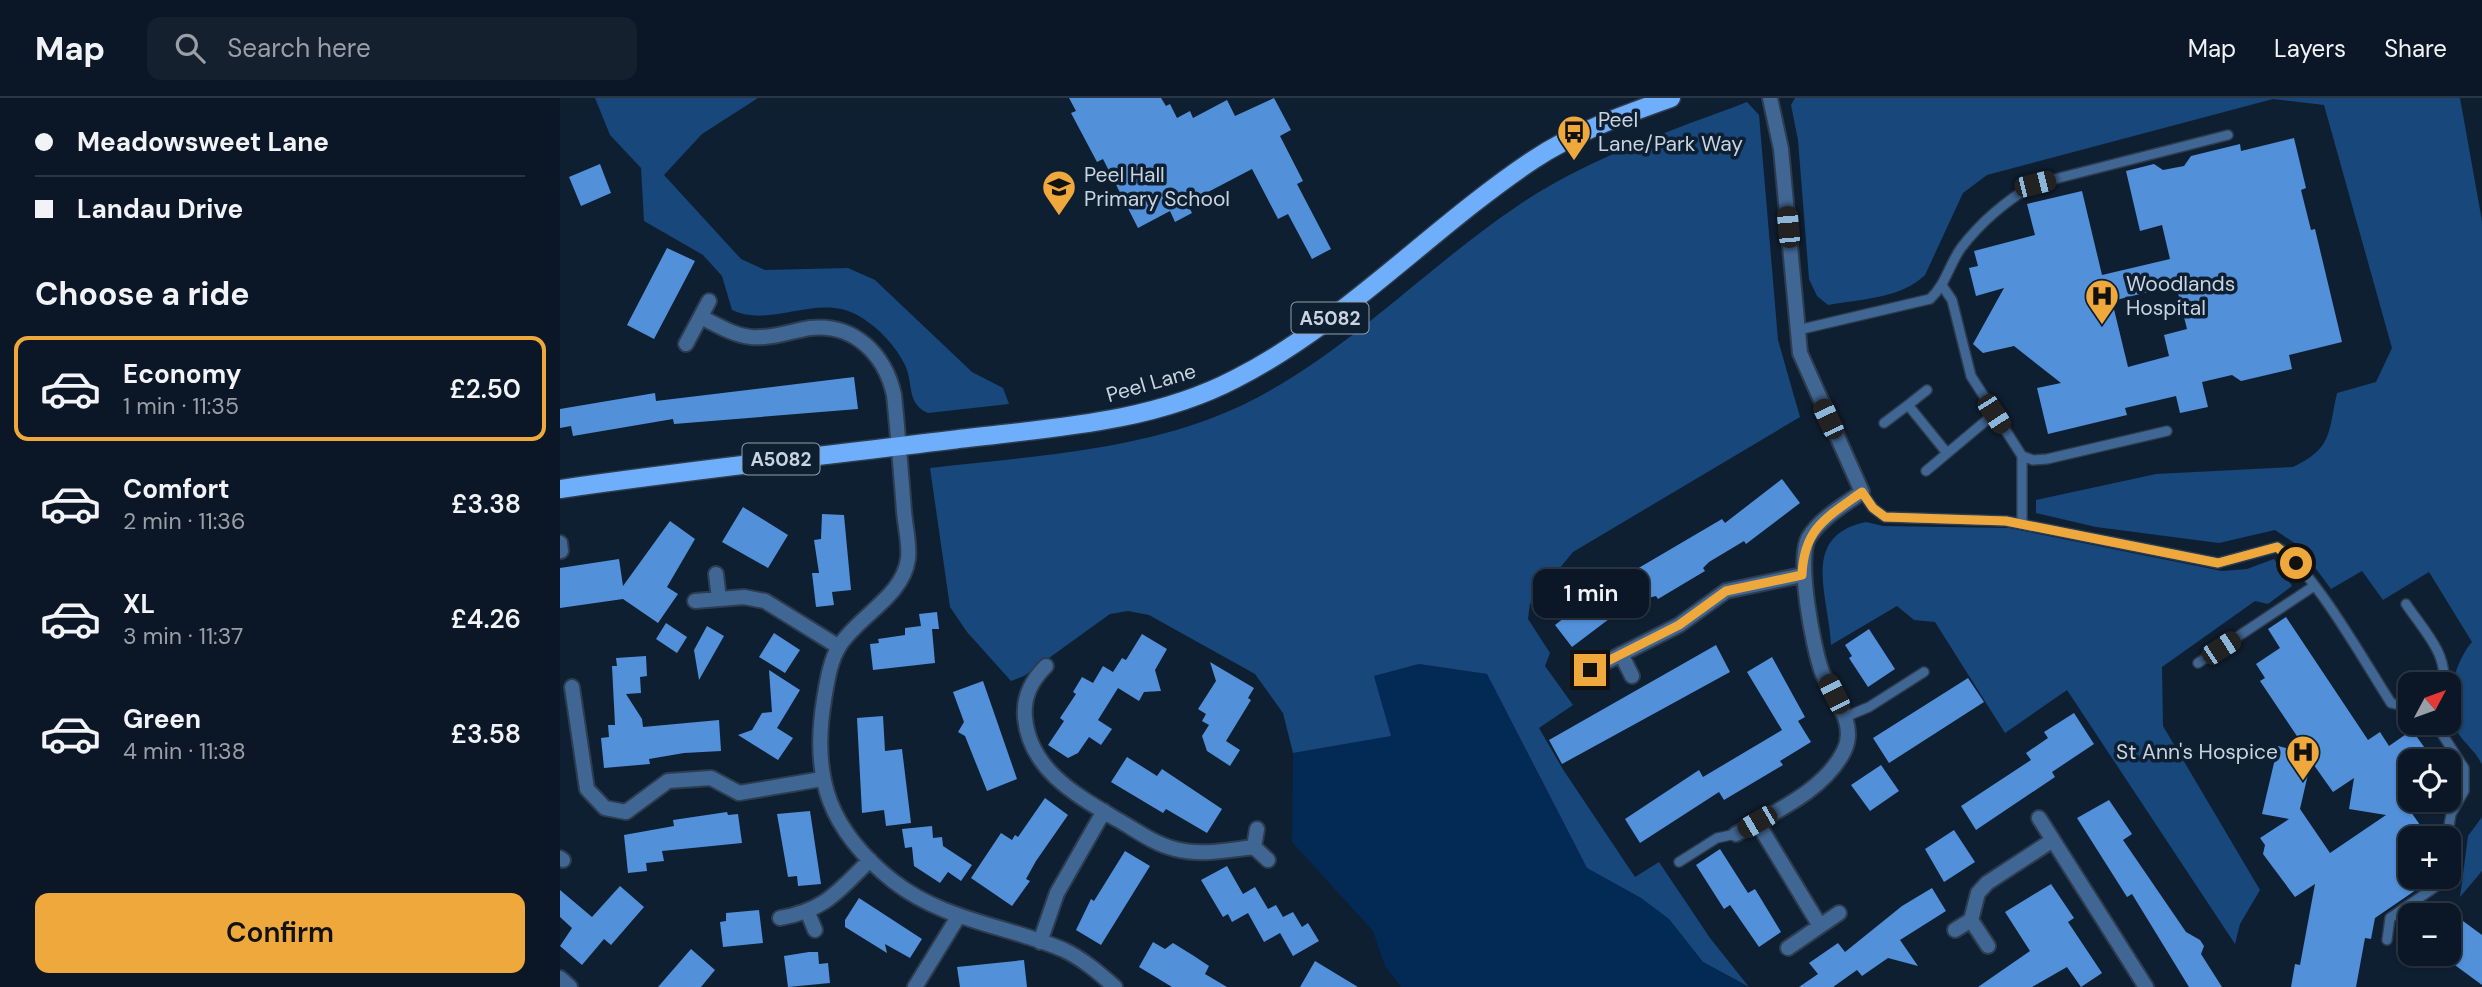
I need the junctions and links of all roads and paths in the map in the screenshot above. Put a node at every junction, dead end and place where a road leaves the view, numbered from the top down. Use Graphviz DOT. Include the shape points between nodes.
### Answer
graph roads {
  1 [pos="1671,98"];
  2 [pos="1770,98"];
  3 [pos="2228,135"];
  4 [pos="1943,287"];
  5 [pos="709,302"];
  6 [pos="701,317"];
  7 [pos="1798,330"];
  8 [pos="686,344"];
  9 [pos="1927,390"];
  10 [pos="1908,405"];
  11 [pos="1994,414"];
  12 [pos="1884,423"];
  13 [pos="2167,431"];
  14 [pos="899,447"];
  15 [pos="1947,453"];
  16 [pos="2022,456"];
  17 [pos="1926,471"];
  18 [pos="560,489"];
  19 [pos="1862,492"];
  20 [pos="2022,524"];
  21 [pos="560,543"];
  22 [pos="561,551"];
  23 [pos="716,574"];
  24 [pos="1802,575"];
  25 [pos="2314,586"];
  26 [pos="719,598"];
  27 [pos="695,601"];
  28 [pos="2406,604"];
  29 [pos="839,647"];
  30 [pos="1621,654"];
  31 [pos="2198,663"];
  32 [pos="1046,666"];
  33 [pos="1590,670"];
  34 [pos="1924,672"];
  35 [pos="2445,672"];
  36 [pos="1632,676"];
  37 [pos="572,687"];
  38 [pos="2398,705"];
  39 [pos="1845,717"];
  40 [pos="576,723"];
  41 [pos="560,725"];
  42 [pos="2443,735"];
  43 [pos="822,779"];
  44 [pos="1104,811"];
  45 [pos="2039,818"];
  46 [pos="1757,822"];
  47 [pos="2450,826"];
  48 [pos="1257,829"];
  49 [pos="1736,834"];
  50 [pos="2053,840"];
  51 [pos="1254,847"];
  52 [pos="870,860"];
  53 [pos="1268,860"];
  54 [pos="1679,862"];
  55 [pos="2432,889"];
  56 [pos="808,913"];
  57 [pos="1839,913"];
  58 [pos="780,918"];
  59 [pos="958,918"];
  60 [pos="1971,920"];
  61 [pos="1819,926"];
  62 [pos="815,930"];
  63 [pos="1955,930"];
  64 [pos="2387,940"];
  65 [pos="1040,942"];
  66 [pos="1988,946"];
  67 [pos="1788,948"];
  68 [pos="560,978"];
  69 [pos="570,987"];
  70 [pos="915,987"];
  71 [pos="1115,987"];
  72 [pos="2146,987"];
  1 -- 14 [label="main road, Peel Lane / A5082" via="1585,131 1540,155 1331,317 1233,381 1164,405 1090,423"];
  2 -- 7 [label="street" via="1780,149"];
  3 -- 4 [label="lane" via="2035,184 2014,196 1975,233 1960,250"];
  4 -- 7 [label="lane" via="1930,299"];
  4 -- 11 [label="lane" via="1952,300 1972,376"];
  5 -- 6 [label="street"];
  6 -- 8 [label="street"];
  6 -- 14 [label="street" via="748,337 831,328 867,344 890,375"];
  7 -- 19 [label="street" via="1805,370"];
  9 -- 10 [label="lane"];
  10 -- 12 [label="lane"];
  10 -- 15 [label="lane"];
  11 -- 15 [label="lane"];
  11 -- 16 [label="lane"];
  13 -- 16 [label="lane" via="2047,459"];
  14 -- 18 [label="main road, Peel Lane / A5082" via="715,466"];
  14 -- 29 [label="street" via="908,558 897,587"];
  15 -- 17 [label="lane"];
  16 -- 20 [label="lane"];
  19 -- 20 [label="lane" via="1885,517"];
  19 -- 24 [label="street" via="1830,515 1808,539"];
  20 -- 25 [label="lane" via="2218,563 2277,547 2288,553"];
  21 -- 22 [label="street"];
  23 -- 26 [label="street"];
  24 -- 30 [label="street" via="1726,591 1679,625"];
  24 -- 39 [label="street" via="1822,671"];
  25 -- 31 [label="lane"];
  25 -- 38 [label="lane" via="2391,703"];
  26 -- 27 [label="street"];
  26 -- 29 [label="street" via="765,601"];
  28 -- 35 [label="lane" via="2442,659"];
  29 -- 43 [label="street" via="827,679 822,713"];
  30 -- 33 [label="street"];
  30 -- 36 [label="street"];
  32 -- 44 [label="street" via="1033,681 1024,708 1030,748 1051,774"];
  34 -- 39 [label="lane"];
  37 -- 40 [label="street"];
  39 -- 46 [label="street" via="1845,748 1827,776"];
  40 -- 41 [label="street"];
  40 -- 43 [label="street" via="587,789 593,800 615,813 637,806 667,780 710,779 739,793"];
  42 -- 47 [label="lane" via="2464,768 2464,791"];
  43 -- 52 [label="street" via="838,822"];
  44 -- 51 [label="street" via="1173,849 1211,852"];
  44 -- 65 [label="street" via="1063,881"];
  45 -- 50 [label="street"];
  46 -- 49 [label="street"];
  46 -- 61 [label="street"];
  48 -- 51 [label="street"];
  49 -- 54 [label="lane" via="1717,838"];
  50 -- 60 [label="street" via="1987,883 1978,893"];
  50 -- 72 [label="street"];
  51 -- 53 [label="street"];
  52 -- 56 [label="street"];
  52 -- 59 [label="street" via="895,882"];
  55 -- 64 [label="lane" via="2390,918"];
  56 -- 58 [label="street"];
  56 -- 62 [label="street"];
  57 -- 61 [label="street"];
  59 -- 65 [label="street"];
  59 -- 70 [label="street"];
  60 -- 63 [label="street"];
  60 -- 66 [label="street"];
  61 -- 67 [label="street"];
  65 -- 71 [label="street" via="1080,959"];
  68 -- 69 [label="street"];
}
